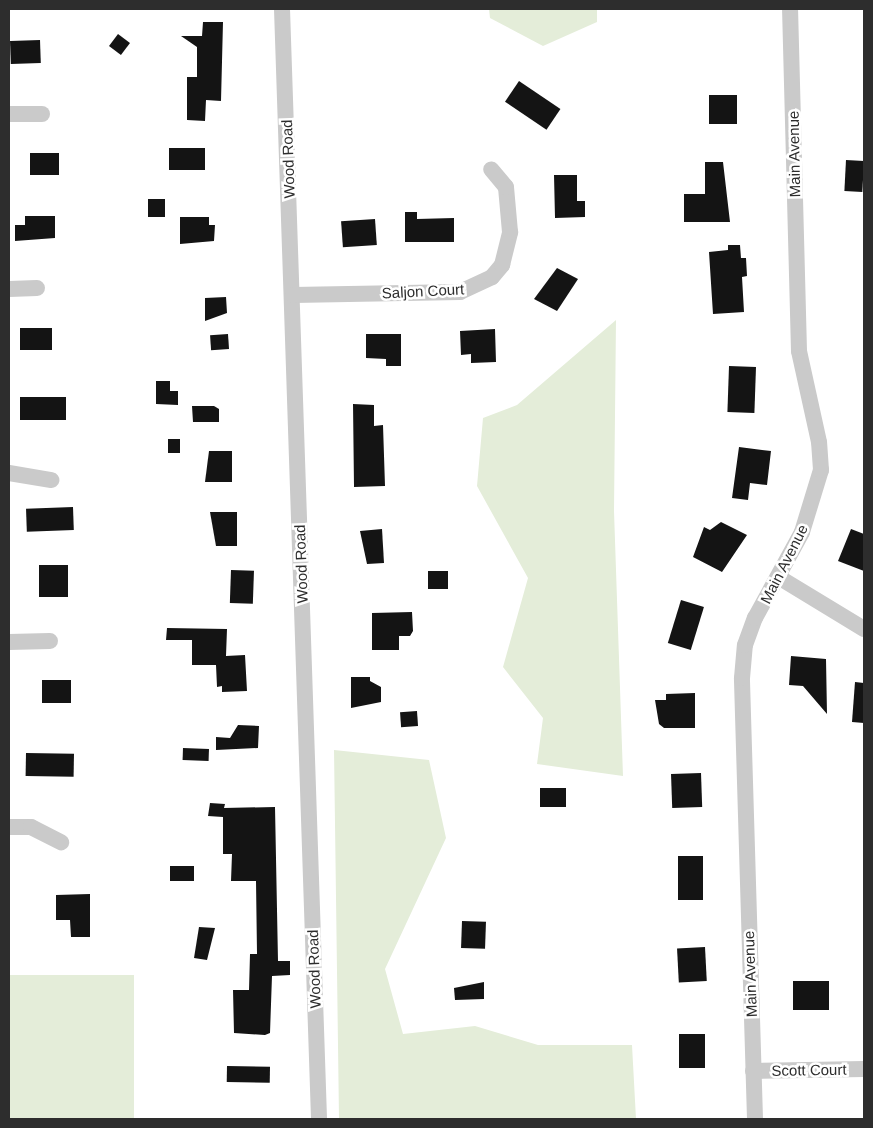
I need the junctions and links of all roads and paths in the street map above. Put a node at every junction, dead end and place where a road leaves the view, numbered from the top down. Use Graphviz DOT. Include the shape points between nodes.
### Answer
graph roads {
  1 [pos="282,9"];
  2 [pos="790,9"];
  3 [pos="9,114"];
  4 [pos="42,114"];
  5 [pos="491,170"];
  6 [pos="9,288"];
  7 [pos="37,288"];
  8 [pos="293,295"];
  9 [pos="9,473"];
  10 [pos="51,480"];
  11 [pos="780,578"];
  12 [pos="864,629"];
  13 [pos="50,641"];
  14 [pos="9,642"];
  15 [pos="9,827"];
  16 [pos="62,842"];
  17 [pos="864,1069"];
  18 [pos="753,1072"];
  19 [pos="319,1119"];
  20 [pos="755,1119"];
  1 -- 8 [label="street, Wood Road"];
  2 -- 11 [label="street, Main Avenue" via="799,351 819,442 821,470 809,514"];
  3 -- 4 [label="street"];
  5 -- 8 [label="street, Saljon Court" via="506,187 510,232 502,265 492,277 460,292"];
  6 -- 7 [label="street"];
  8 -- 19 [label="street, Wood Road"];
  9 -- 10 [label="street"];
  11 -- 12 [label="street"];
  11 -- 18 [label="street, Main Avenue" via="755,618 745,645 742,678"];
  13 -- 14 [label="street"];
  15 -- 16 [label="street" via="31,827"];
  17 -- 18 [label="street, Scott Court"];
  18 -- 20 [label="street, Main Avenue"];
}
